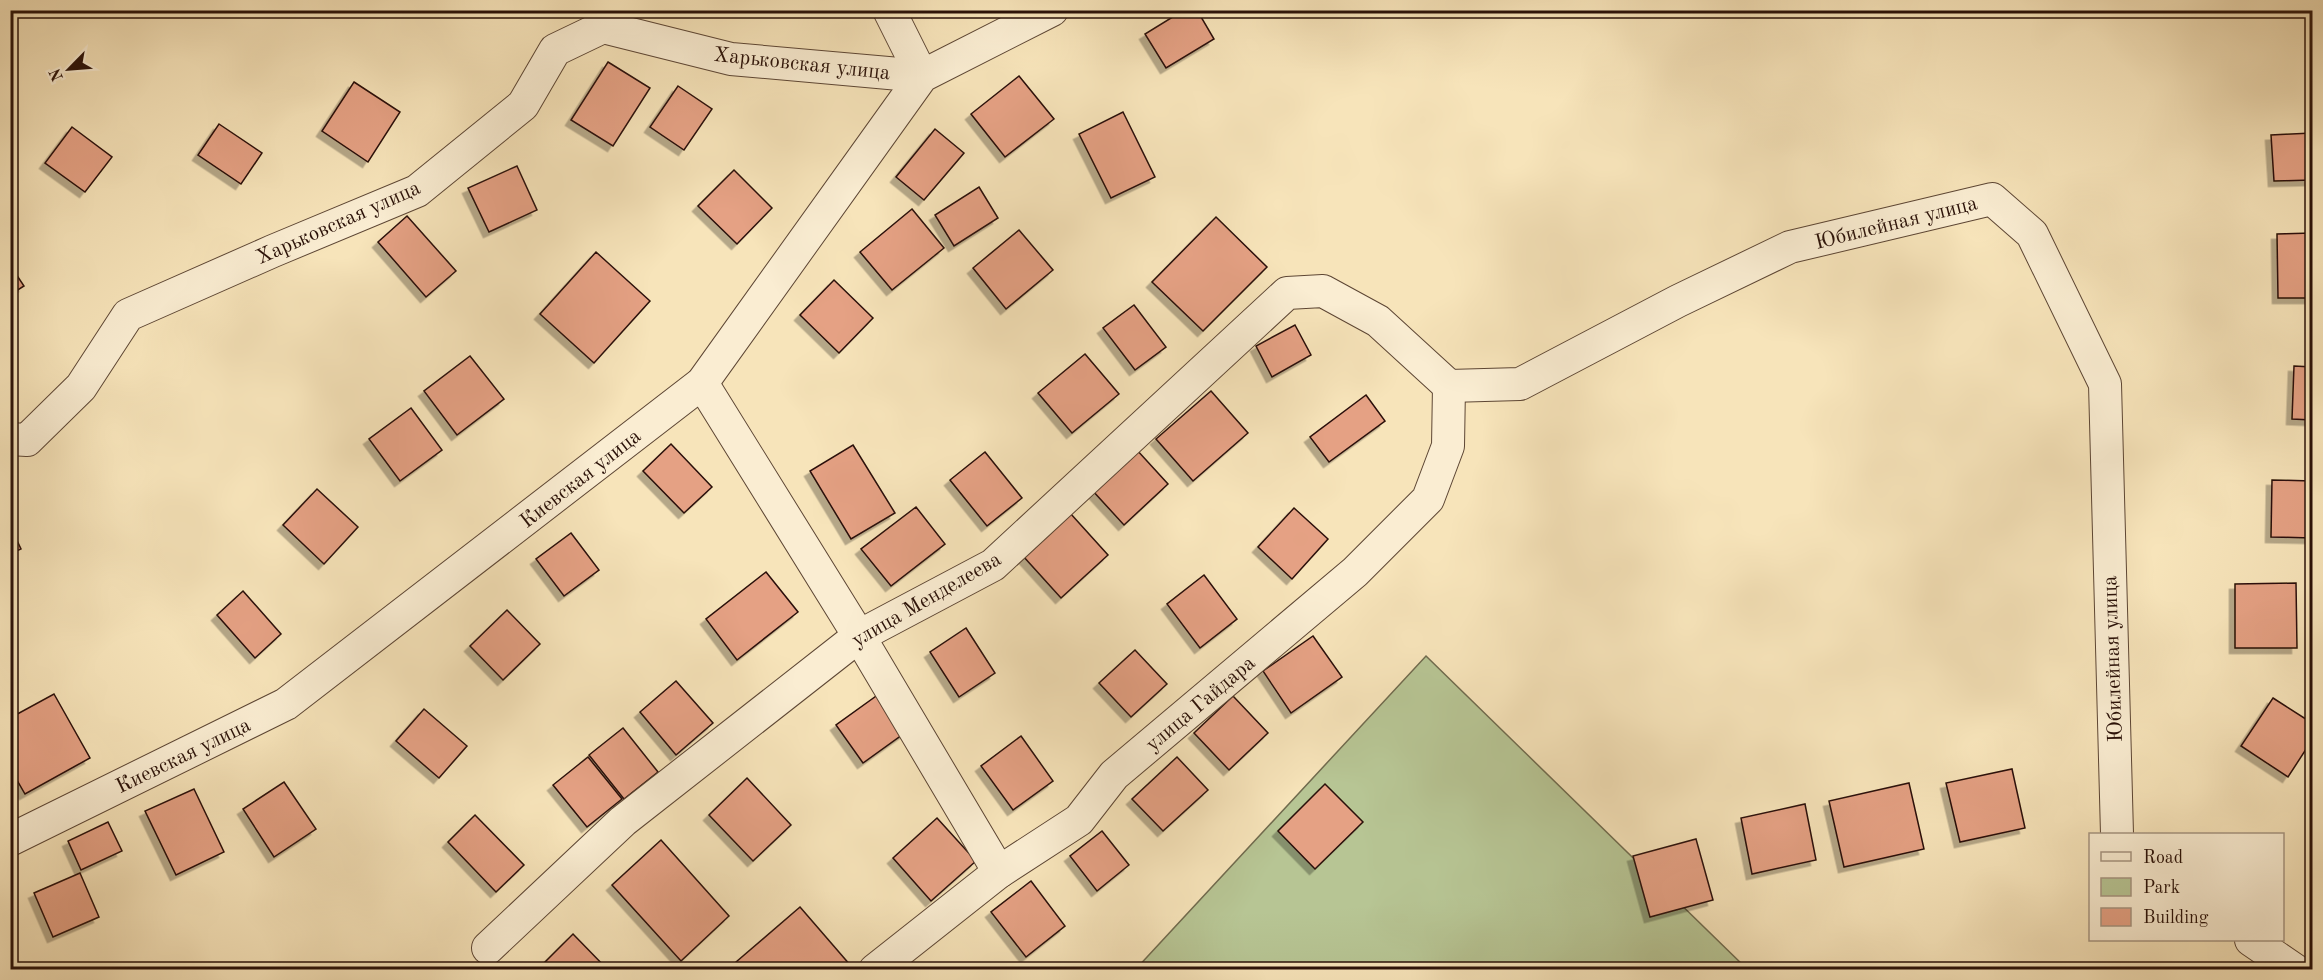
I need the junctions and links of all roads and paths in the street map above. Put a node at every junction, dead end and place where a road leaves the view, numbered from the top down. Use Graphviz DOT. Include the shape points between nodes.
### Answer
graph roads {
  1 [pos="577,10"];
  2 [pos="889,10"];
  3 [pos="1052,10"];
  4 [pos="603,27"];
  5 [pos="922,76"];
  6 [pos="702,383"];
  7 [pos="1449,386"];
  8 [pos="10,439"];
  9 [pos="859,636"];
  10 [pos="2117,833"];
  11 [pos="10,840"];
  12 [pos="999,872"];
  13 [pos="2254,941"];
  14 [pos="488,948"];
  15 [pos="875,969"];
  16 [pos="2295,969"];
  1 -- 4 [label="street"];
  2 -- 5 [label="street"];
  3 -- 5 [label="street, Киевская улица"];
  4 -- 5 [label="street, Харьковская улица" via="731,59"];
  4 -- 8 [label="street, Харьковская улица" via="555,50 523,105 417,191 128,315 81,387 27,440"];
  5 -- 6 [label="street, Киевская улица"];
  6 -- 9 [label="street"];
  6 -- 11 [label="street, Киевская улица" via="286,704"];
  7 -- 9 [label="street, улица Менделеева" via="1378,321 1323,291 1287,293 993,565"];
  7 -- 10 [label="street, Юбилейная улица" via="1520,384 1790,247 1992,199 2032,234 2105,384"];
  7 -- 12 [label="street, улица Гайдара" via="1448,446 1428,499 1355,572 1114,775 1079,820"];
  9 -- 12 [label="street"];
  9 -- 14 [label="street, улица Менделеева" via="623,821"];
  12 -- 15 [label="street, улица Гайдара"];
  13 -- 16 [label="street"];
}
